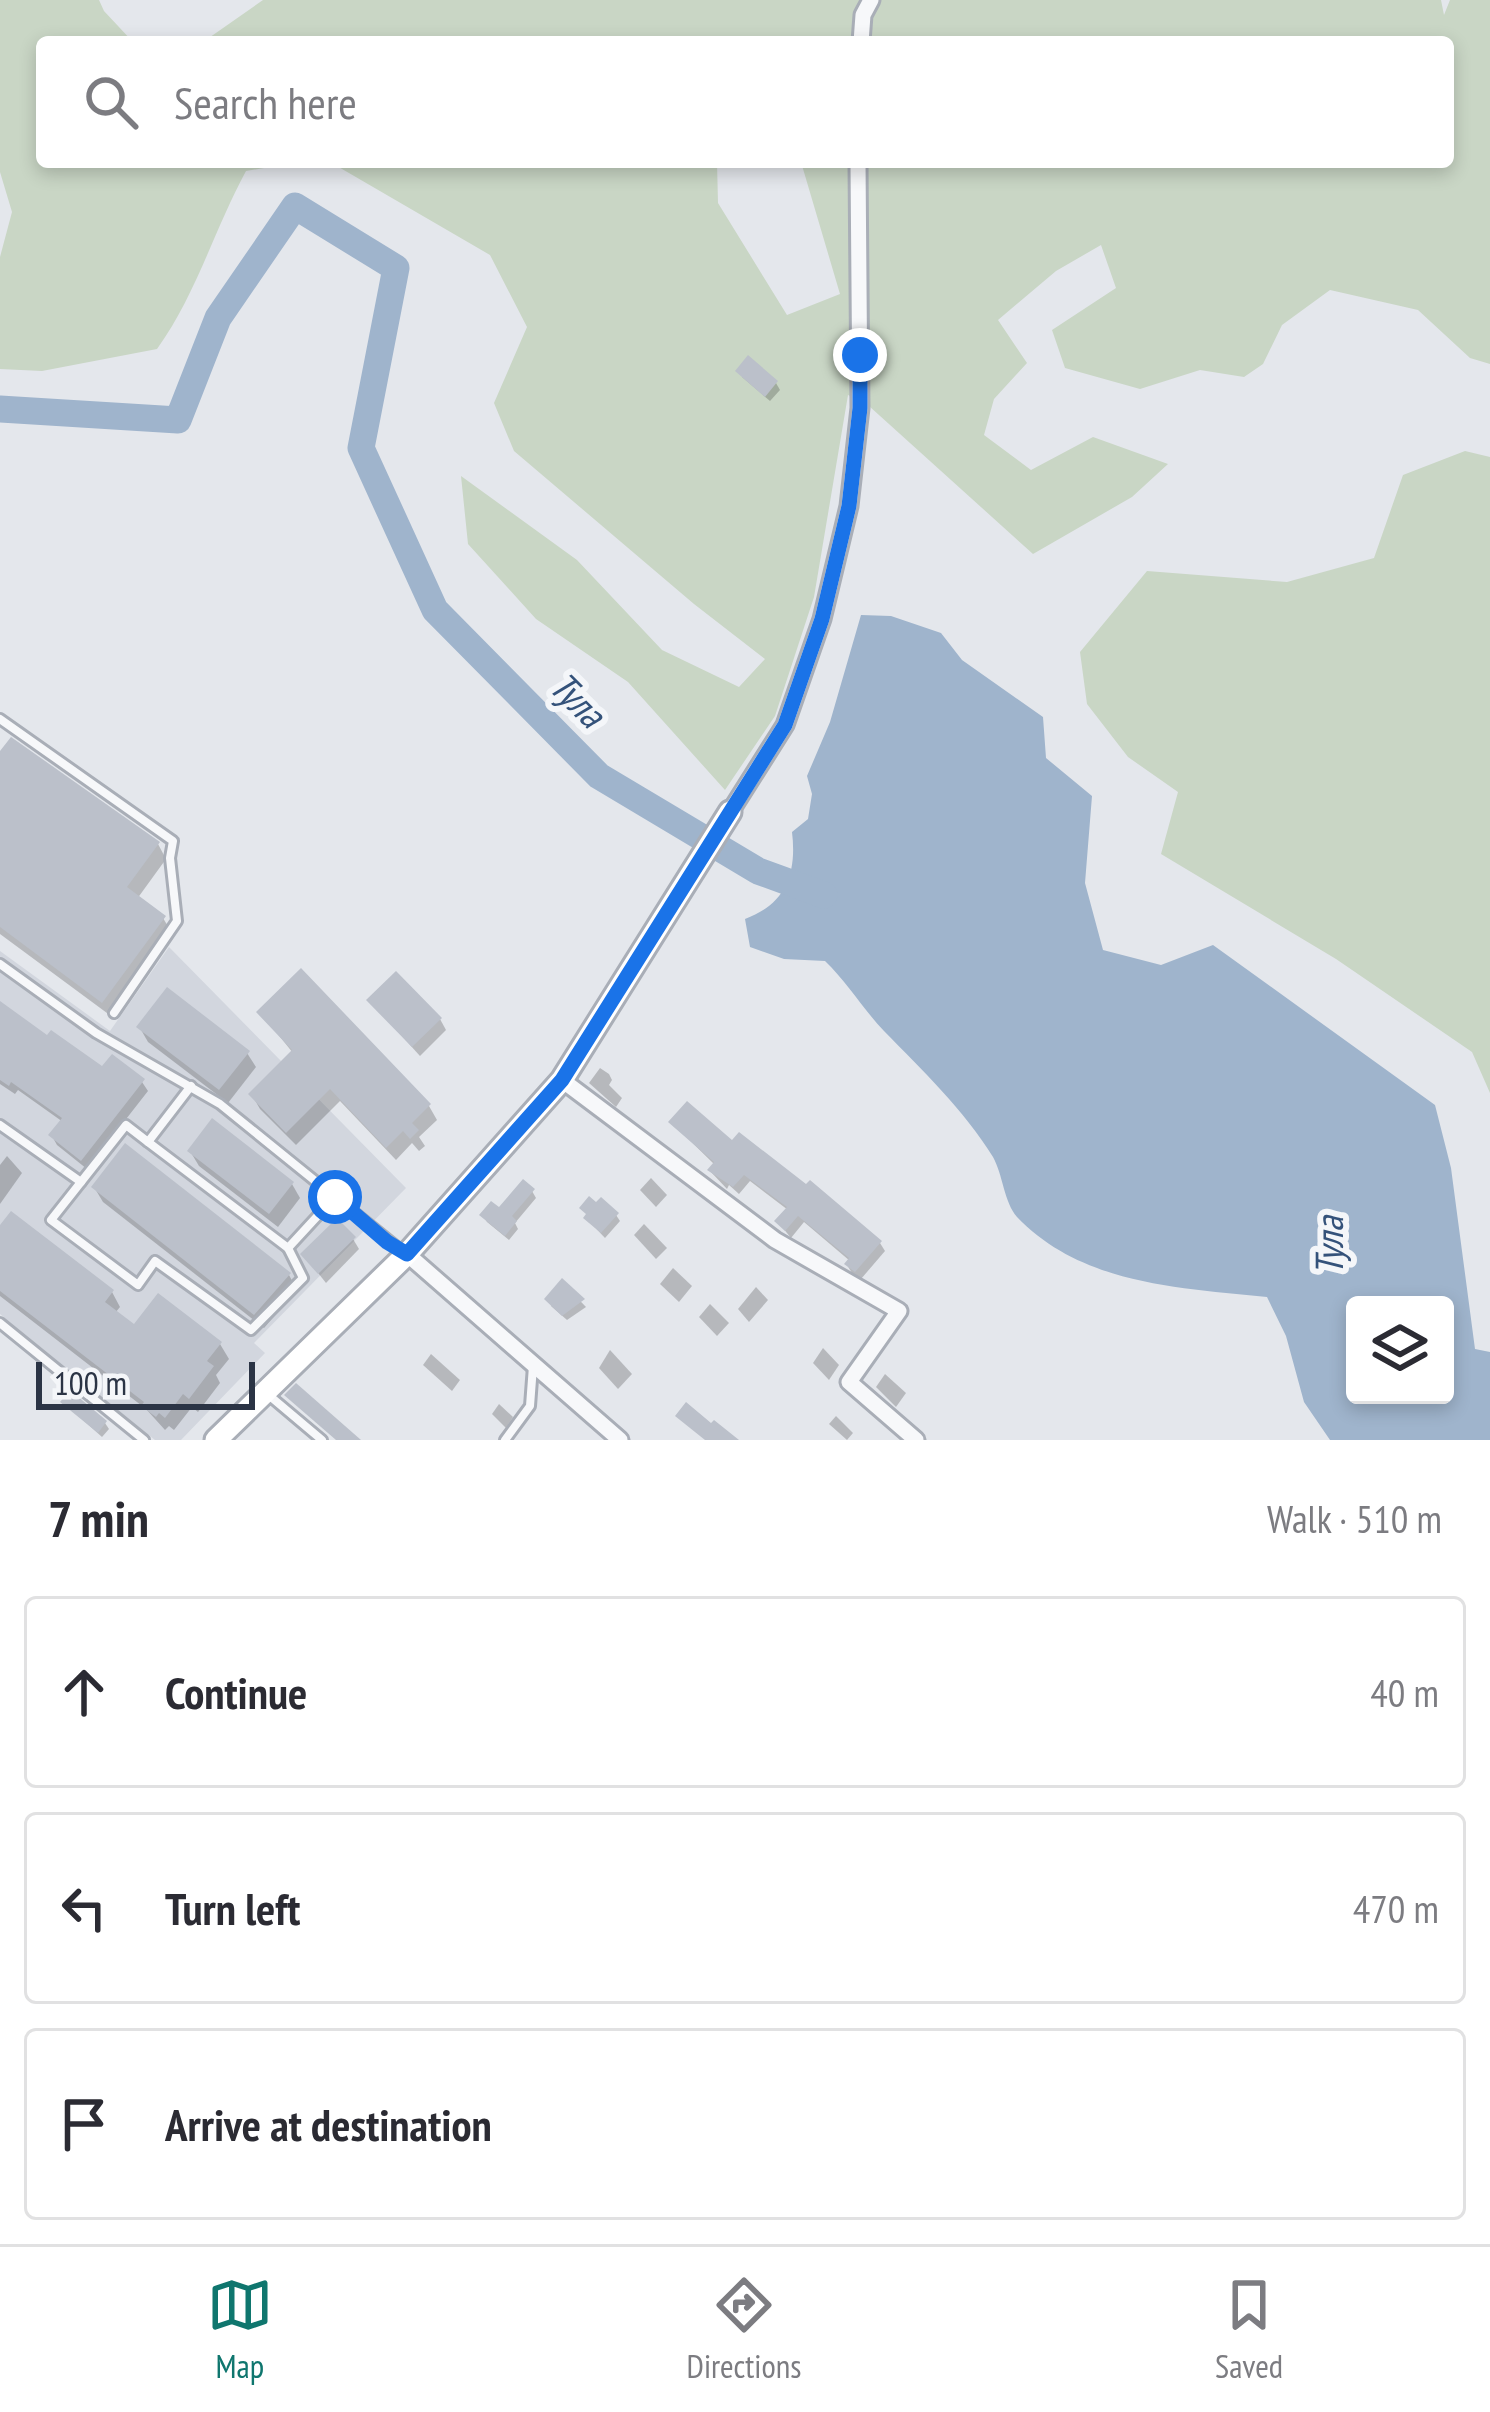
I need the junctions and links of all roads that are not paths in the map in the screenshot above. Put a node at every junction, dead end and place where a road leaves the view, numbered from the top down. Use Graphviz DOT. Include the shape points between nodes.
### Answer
graph roads {
  1 [pos="871,0"];
  2 [pos="861,36"];
  3 [pos="858,168"];
  4 [pos="0,719"];
  5 [pos="730,812"];
  6 [pos="0,964"];
  7 [pos="114,1013"];
  8 [pos="562,1080"];
  9 [pos="191,1086"];
  10 [pos="0,1125"];
  11 [pos="148,1142"];
  12 [pos="81,1182"];
  13 [pos="335,1197"];
  14 [pos="288,1247"];
  15 [pos="407,1254"];
  16 [pos="0,1323"];
  17 [pos="533,1362"];
  18 [pos="264,1391"];
  19 [pos="144,1440"];
  20 [pos="216,1440"];
  21 [pos="322,1440"];
  22 [pos="505,1440"];
  23 [pos="620,1440"];
  24 [pos="916,1440"];
  1 -- 2 [label="street"];
  3 -- 5 [label="street" via="860,408 849,506 785,725"];
  4 -- 7 [label="lane" via="172,842 177,922"];
  5 -- 8 [label="street"];
  6 -- 9 [label="lane" via="96,1033"];
  8 -- 15 [label="street"];
  8 -- 24 [label="street" via="775,1240 899,1311 849,1382"];
  9 -- 11 [label="lane"];
  9 -- 13 [label="lane"];
  10 -- 12 [label="lane"];
  11 -- 12 [label="lane" via="126,1125"];
  11 -- 14 [label="lane"];
  12 -- 14 [label="lane" via="51,1220 138,1285 155,1261 251,1330 303,1278"];
  13 -- 14 [label="lane"];
  13 -- 15 [label="lane"];
  15 -- 17 [label="street"];
  15 -- 18 [label="street"];
  16 -- 19 [label="lane"];
  17 -- 22 [label="lane" via="530,1406"];
  17 -- 23 [label="street"];
  18 -- 20 [label="street"];
  18 -- 21 [label="lane"];
}
